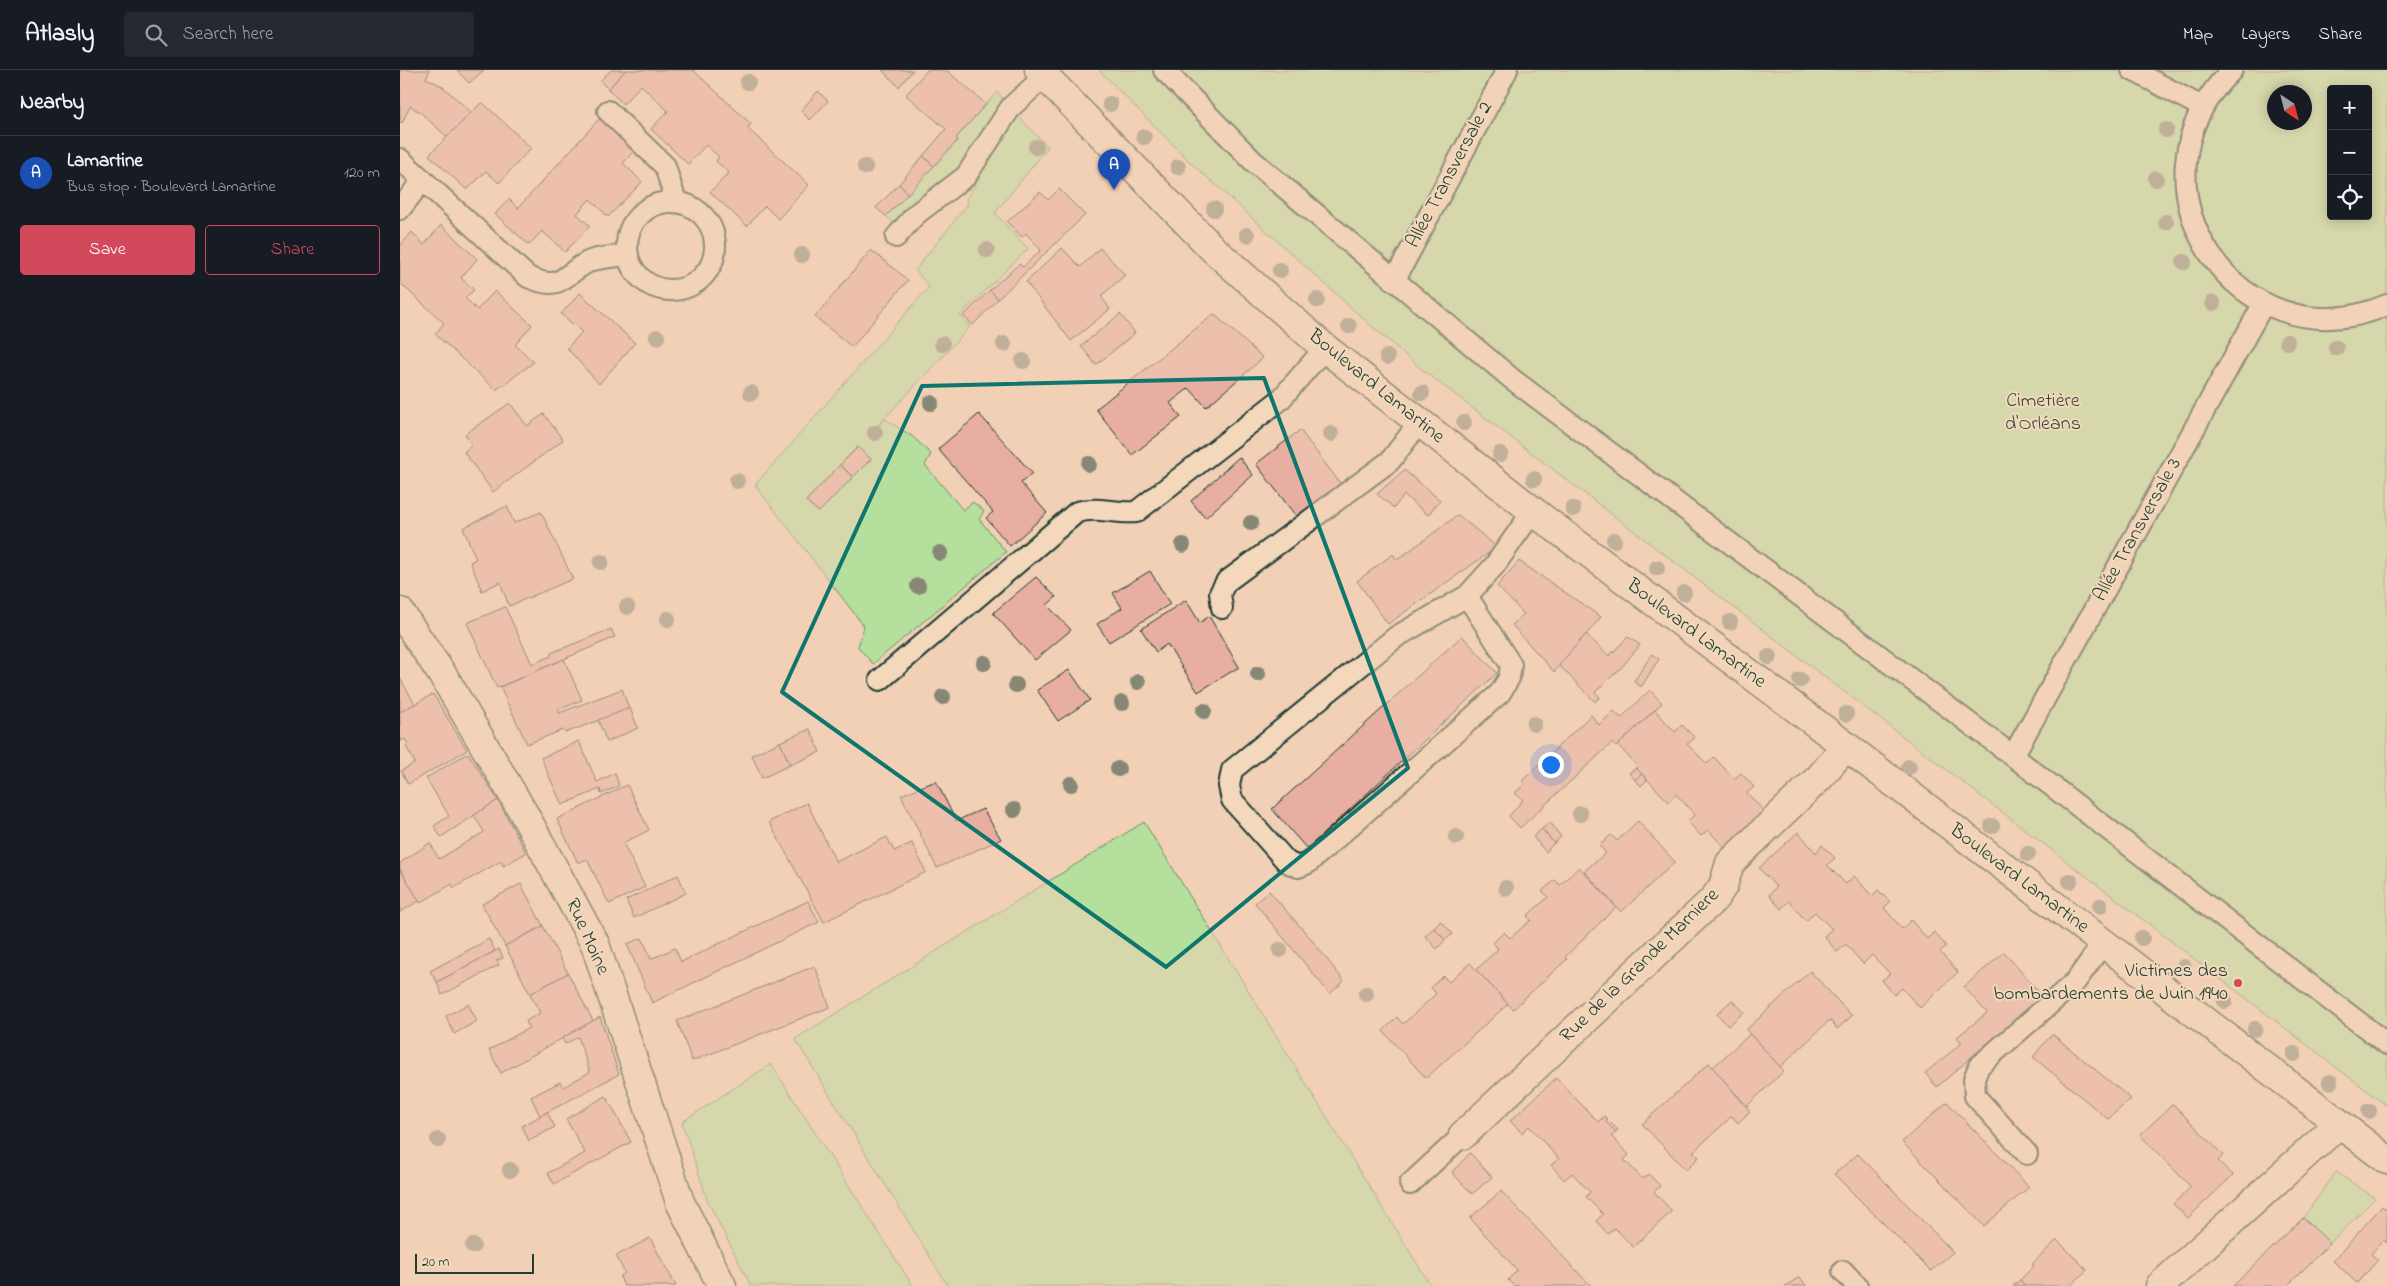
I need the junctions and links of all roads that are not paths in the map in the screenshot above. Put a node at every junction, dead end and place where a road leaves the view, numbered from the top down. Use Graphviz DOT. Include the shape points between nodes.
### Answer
graph roads {
  1 [pos="1164,70"];
  2 [pos="1507,70"];
  3 [pos="2132,70"];
  4 [pos="2232,70"];
  5 [pos="1044,72"];
  6 [pos="2202,107"];
  7 [pos="608,111"];
  8 [pos="400,159"];
  9 [pos="423,180"];
  10 [pos="676,202"];
  11 [pos="400,209"];
  12 [pos="896,237"];
  13 [pos="627,255"];
  14 [pos="1394,281"];
  15 [pos="2264,303"];
  16 [pos="2387,305"];
  17 [pos="1325,348"];
  18 [pos="1419,423"];
  19 [pos="1533,511"];
  20 [pos="1467,596"];
  21 [pos="1222,608"];
  22 [pos="400,613"];
  23 [pos="880,680"];
  24 [pos="1846,746"];
  25 [pos="2013,756"];
  26 [pos="2103,943"];
  27 [pos="2387,1044"];
  28 [pos="2339,1124"];
  29 [pos="1463,1135"];
  30 [pos="2387,1149"];
  31 [pos="2027,1154"];
  32 [pos="2387,1160"];
  33 [pos="1410,1184"];
  34 [pos="1843,1271"];
  35 [pos="722,1286"];
  36 [pos="1858,1286"];
  37 [pos="2160,1286"];
  1 -- 14 [label="lane" via="1253,160"];
  2 -- 14 [label="lane, Allée Transversale 2"];
  3 -- 6 [label="lane"];
  4 -- 6 [label="lane" via="2218,83"];
  5 -- 12 [label="lane" via="1011,107 966,176 915,215"];
  5 -- 17 [label="street, Boulevard Lamartine" via="1213,249"];
  5 -- 30 [label="lane" via="1299,312 1662,600"];
  6 -- 15 [label="lane" via="2191,134 2185,162 2185,191 2191,219 2202,245 2219,269 2239,288"];
  7 -- 10 [label="lane" via="665,166"];
  8 -- 9 [label="lane"];
  9 -- 11 [label="lane"];
  9 -- 13 [label="lane" via="528,277 545,285 563,280 589,261"];
  10 -- 13 [label="lane" via="662,203 638,216 630,228"];
  10 -- 13 [label="lane" via="689,205 711,225 715,255 699,280 686,288 671,291 656,288 632,269"];
  14 -- 25 [label="lane" via="1518,384"];
  15 -- 16 [label="lane" via="2293,315 2324,318 2356,316"];
  15 -- 25 [label="lane, Allée Transversale 3"];
  17 -- 18 [label="street, Boulevard Lamartine"];
  17 -- 23 [label="lane" via="1280,400 1136,512 1124,514 1091,508 1077,512"];
  18 -- 19 [label="street, Boulevard Lamartine"];
  18 -- 21 [label="lane" via="1390,461 1226,582 1220,593"];
  19 -- 20 [label="lane" via="1495,565"];
  19 -- 24 [label="street, Boulevard Lamartine"];
  20 -- 20 [label="lane" via="1396,637 1232,770 1229,786 1232,800 1287,862 1298,867 1308,863 1500,693 1509,678 1511,665"];
  22 -- 35 [label="street, Rue Moine" via="444,677 518,803 594,944 680,1202"];
  24 -- 26 [label="street, Boulevard Lamartine"];
  24 -- 29 [label="street, Rue de la Grande Marniere" via="1820,777 1730,863 1723,886 1714,899"];
  25 -- 27 [label="lane"];
  26 -- 28 [label="street, Boulevard Lamartine"];
  26 -- 31 [label="lane" via="2076,981 1979,1066 1974,1079 1975,1096"];
  28 -- 32 [label="street, Boulevard Lamartine"];
  28 -- 37 [label="street"];
  29 -- 33 [label="lane"];
  34 -- 36 [label="lane"];
}
